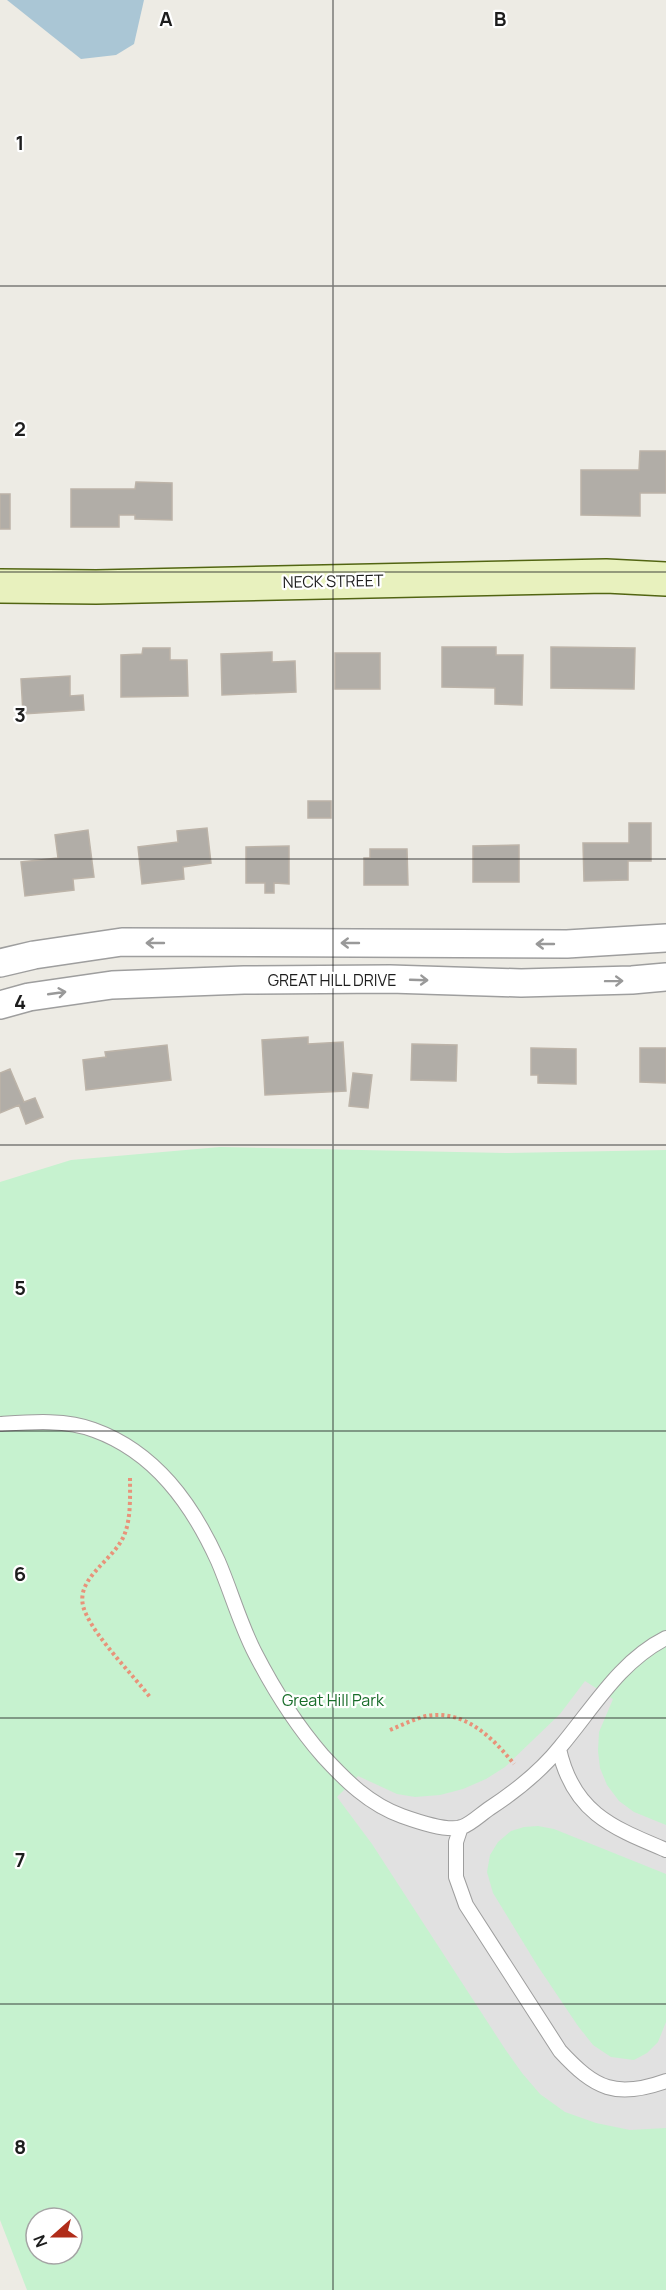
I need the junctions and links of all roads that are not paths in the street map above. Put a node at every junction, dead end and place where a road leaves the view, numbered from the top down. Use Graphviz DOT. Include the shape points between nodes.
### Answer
graph roads {
  1 [pos="666,579"];
  2 [pos="0,586"];
  3 [pos="666,938"];
  4 [pos="0,963"];
  5 [pos="666,977"];
  6 [pos="0,1005"];
  7 [pos="0,1424"];
  8 [pos="666,1638"];
  9 [pos="559,1749"];
  10 [pos="461,1827"];
  11 [pos="666,1850"];
  12 [pos="666,2082"];
  1 -- 2 [label="street, NECK STREET" via="606,576"];
  3 -- 4 [label="street, one-way" via="567,944 122,942"];
  6 -- 5 [label="street, GREAT HILL DRIVE, one-way" via="112,985 390,979 521,983"];
  7 -- 10 [label="lane" via="58,1423 94,1429 136,1452 167,1478 193,1513 218,1561 255,1652 282,1703 314,1746 346,1782 377,1804 418,1822"];
  8 -- 9 [label="lane" via="620,1672"];
  9 -- 10 [label="lane" via="511,1794"];
  9 -- 11 [label="lane" via="575,1792 595,1814 620,1831"];
  10 -- 12 [label="lane" via="456,1842 456,1877 466,1905 560,2051 598,2085 622,2091"];
}
